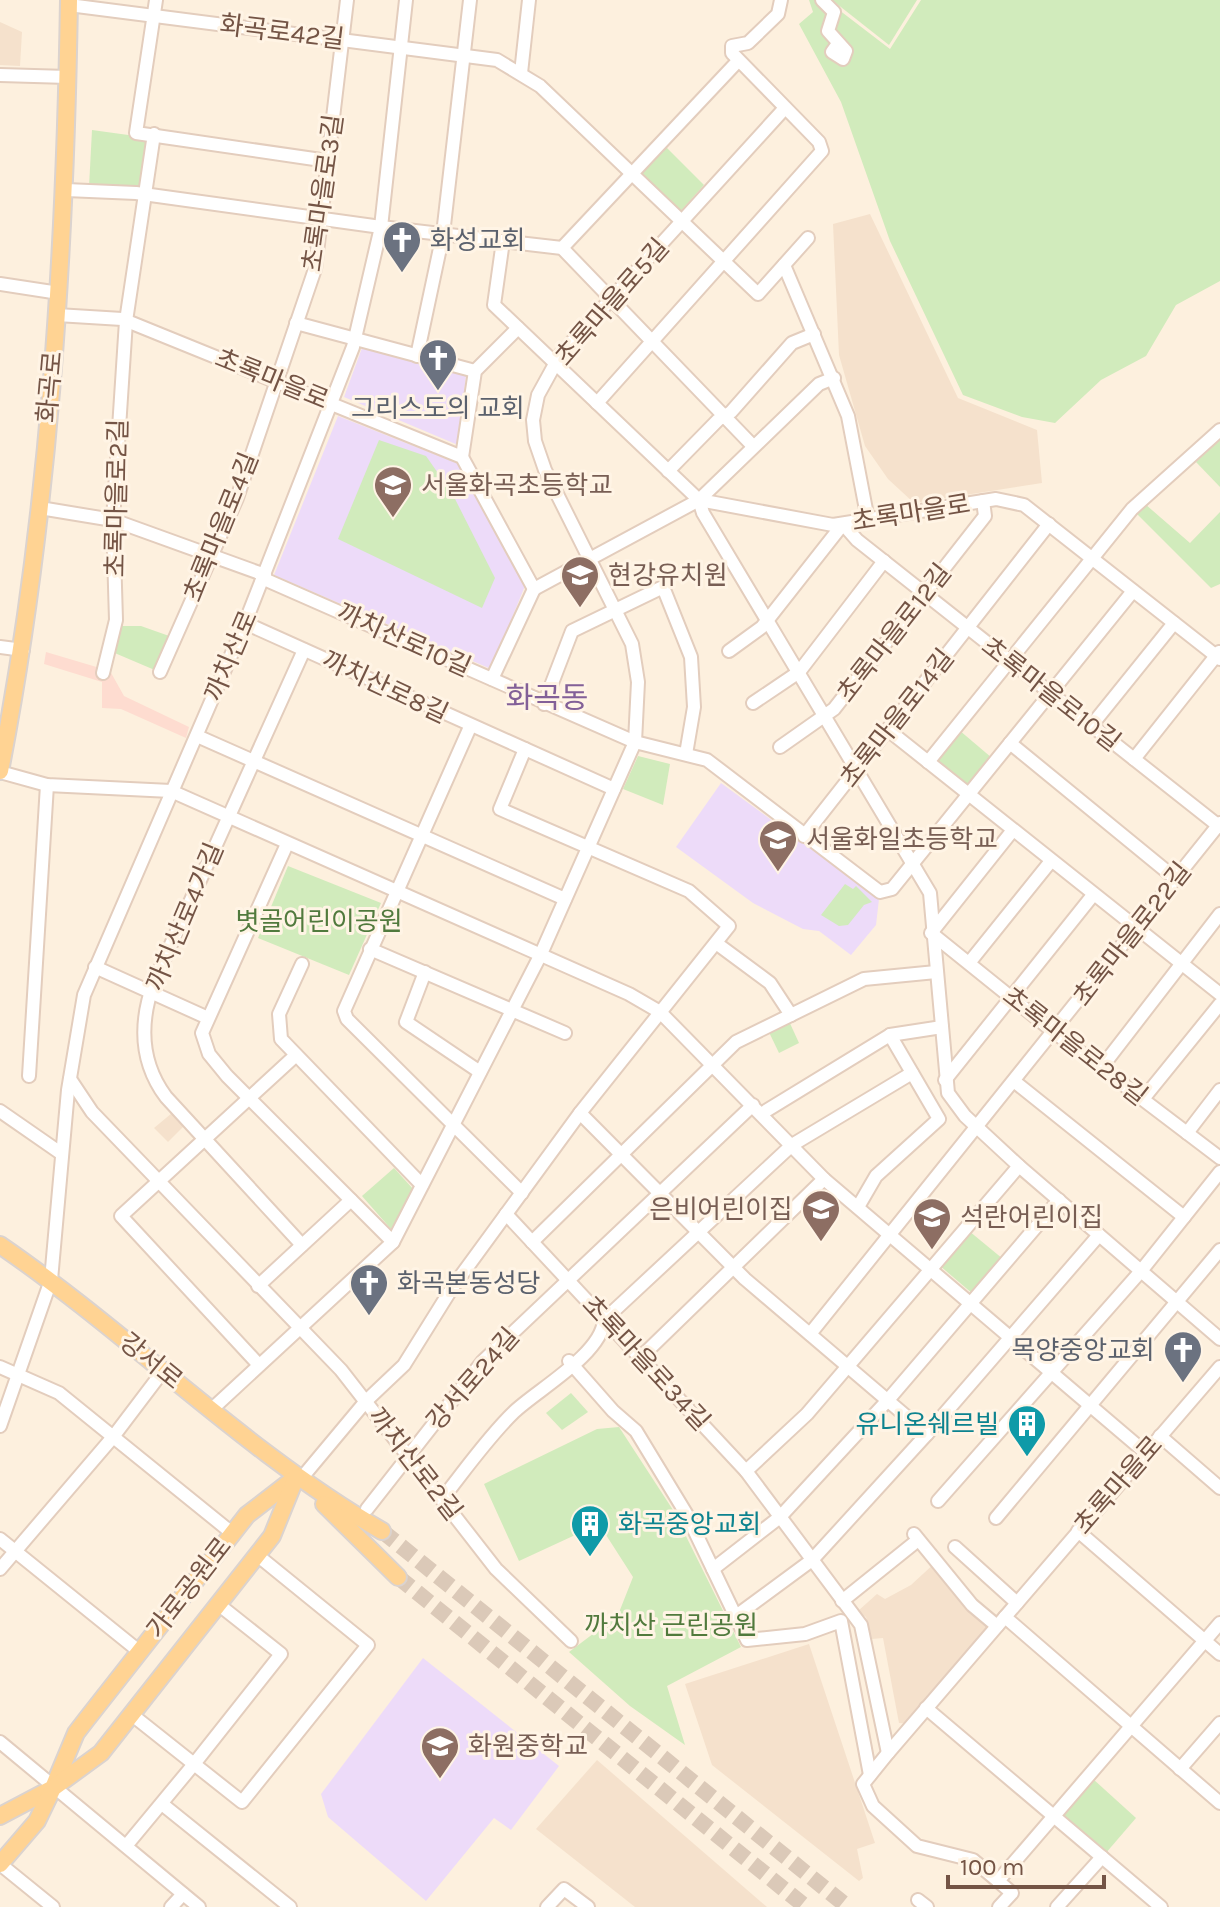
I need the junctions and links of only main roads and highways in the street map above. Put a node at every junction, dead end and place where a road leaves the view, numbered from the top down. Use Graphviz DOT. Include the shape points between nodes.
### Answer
graph roads {
  1 [pos="69,2"];
  2 [pos="0,772"];
  3 [pos="0,1245"];
  4 [pos="298,1479"];
  5 [pos="382,1531"];
  6 [pos="398,1577"];
  7 [pos="53,1788"];
  8 [pos="0,1816"];
  9 [pos="0,1864"];
  1 -- 2 [label="main road, 화곡로" via="66,190 40,508 23,650"];
  3 -- 4 [label="main road, 강서로"];
  4 -- 5 [label="main road, 강서로"];
  4 -- 6 [label="main road, 강서로"];
  4 -- 7 [label="main road, 가로공원로" via="272,1536 101,1753"];
  4 -- 7 [label="main road, 가로공원로" via="247,1515 232,1533 76,1733"];
  7 -- 8 [label="main road, 가로공원로"];
  7 -- 9 [label="main road, 가로공원로" via="37,1821"];
}
